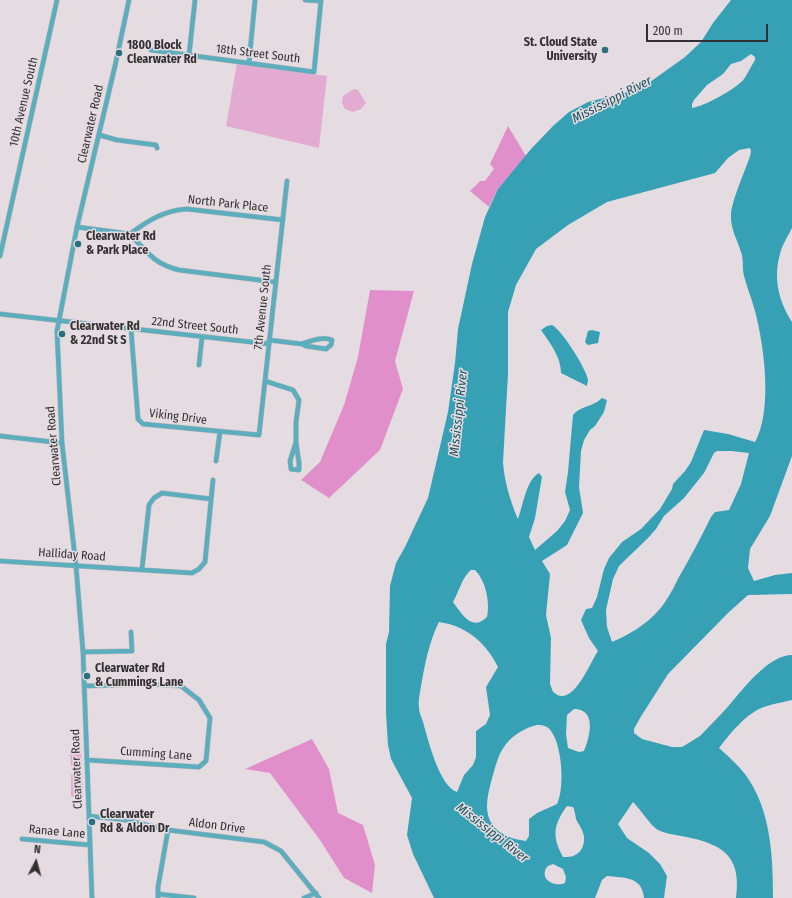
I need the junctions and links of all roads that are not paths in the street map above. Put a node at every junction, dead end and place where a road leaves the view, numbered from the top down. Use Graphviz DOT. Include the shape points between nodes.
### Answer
graph roads {
  1 [pos="57,0"];
  2 [pos="129,0"];
  3 [pos="195,0"];
  4 [pos="255,0"];
  5 [pos="305,0"];
  6 [pos="321,1"];
  7 [pos="151,50"];
  8 [pos="189,56"];
  9 [pos="249,63"];
  10 [pos="99,135"];
  11 [pos="158,148"];
  12 [pos="287,182"];
  13 [pos="283,220"];
  14 [pos="77,227"];
  15 [pos="130,234"];
  16 [pos="0,256"];
  17 [pos="275,282"];
  18 [pos="0,314"];
  19 [pos="58,321"];
  20 [pos="130,329"];
  21 [pos="202,337"];
  22 [pos="269,342"];
  23 [pos="302,344"];
  24 [pos="199,365"];
  25 [pos="265,381"];
  26 [pos="220,432"];
  27 [pos="259,435"];
  28 [pos="0,436"];
  29 [pos="296,442"];
  30 [pos="62,443"];
  31 [pos="216,461"];
  32 [pos="213,480"];
  33 [pos="211,499"];
  34 [pos="0,561"];
  35 [pos="76,566"];
  36 [pos="142,569"];
  37 [pos="131,632"];
  38 [pos="83,652"];
  39 [pos="84,686"];
  40 [pos="87,760"];
  41 [pos="89,816"];
  42 [pos="168,830"];
  43 [pos="22,839"];
  44 [pos="90,845"];
  45 [pos="316,893"];
  46 [pos="158,896"];
  47 [pos="92,898"];
  48 [pos="194,898"];
  49 [pos="304,898"];
  50 [pos="319,898"];
  1 -- 16 [label="street, 10th Avenue South"];
  2 -- 10 [label="street, Clearwater Road"];
  3 -- 8 [label="street"];
  4 -- 9 [label="street"];
  5 -- 6 [label="street"];
  6 -- 9 [label="street, 18th Street South" via="314,72"];
  7 -- 8 [label="street, 18th Street South"];
  8 -- 9 [label="street, 18th Street South"];
  10 -- 11 [label="street" via="156,145"];
  10 -- 14 [label="street, Clearwater Road"];
  12 -- 13 [label="street, 7th Avenue South"];
  13 -- 15 [label="street, North Park Place" via="178,209 152,218"];
  13 -- 17 [label="street, 7th Avenue South"];
  14 -- 15 [label="street"];
  14 -- 19 [label="street, Clearwater Road"];
  15 -- 17 [label="street" via="156,261 166,267"];
  17 -- 22 [label="street, 7th Avenue South"];
  18 -- 19 [label="street, 22nd Street South"];
  19 -- 20 [label="street, 22nd Street South"];
  19 -- 30 [label="street, Clearwater Road"];
  20 -- 21 [label="street, 22nd Street South"];
  20 -- 26 [label="street, Viking Drive" via="138,419 143,424"];
  21 -- 22 [label="street, 22nd Street South"];
  21 -- 24 [label="street"];
  22 -- 23 [label="street, 22nd Street South"];
  22 -- 25 [label="street, 7th Avenue South"];
  23 -- 23 [label="street, 22nd Street South" via="326,349 332,340 321,339"];
  25 -- 27 [label="street, 7th Avenue South"];
  25 -- 29 [label="street" via="293,390 299,400"];
  26 -- 27 [label="street, Viking Drive"];
  26 -- 31 [label="street"];
  28 -- 30 [label="street"];
  29 -- 29 [label="street" via="290,461 291,469 299,470"];
  30 -- 35 [label="street, Clearwater Road"];
  32 -- 33 [label="street"];
  33 -- 36 [label="street, Halliday Road" via="204,562 200,569 192,573"];
  33 -- 36 [label="street" via="162,493 154,498 149,505"];
  34 -- 35 [label="street, Halliday Road"];
  35 -- 36 [label="street, Halliday Road"];
  35 -- 38 [label="street, Clearwater Road"];
  37 -- 38 [label="street" via="132,651"];
  38 -- 39 [label="street, Clearwater Road"];
  39 -- 40 [label="street, Clearwater Road"];
  39 -- 40 [label="street, Cumming Lane" via="181,686 200,700 210,718 206,761 198,767"];
  40 -- 41 [label="street, Clearwater Road"];
  41 -- 42 [label="street, Aldon Drive" via="126,820"];
  41 -- 44 [label="street, Clearwater Road"];
  42 -- 45 [label="street, Aldon Drive" via="264,842 281,851"];
  42 -- 46 [label="street"];
  43 -- 44 [label="street, Ranae Lane"];
  44 -- 47 [label="street, Clearwater Road"];
  45 -- 49 [label="street"];
  45 -- 50 [label="street, Aldon Drive"];
  46 -- 48 [label="street"];
}
